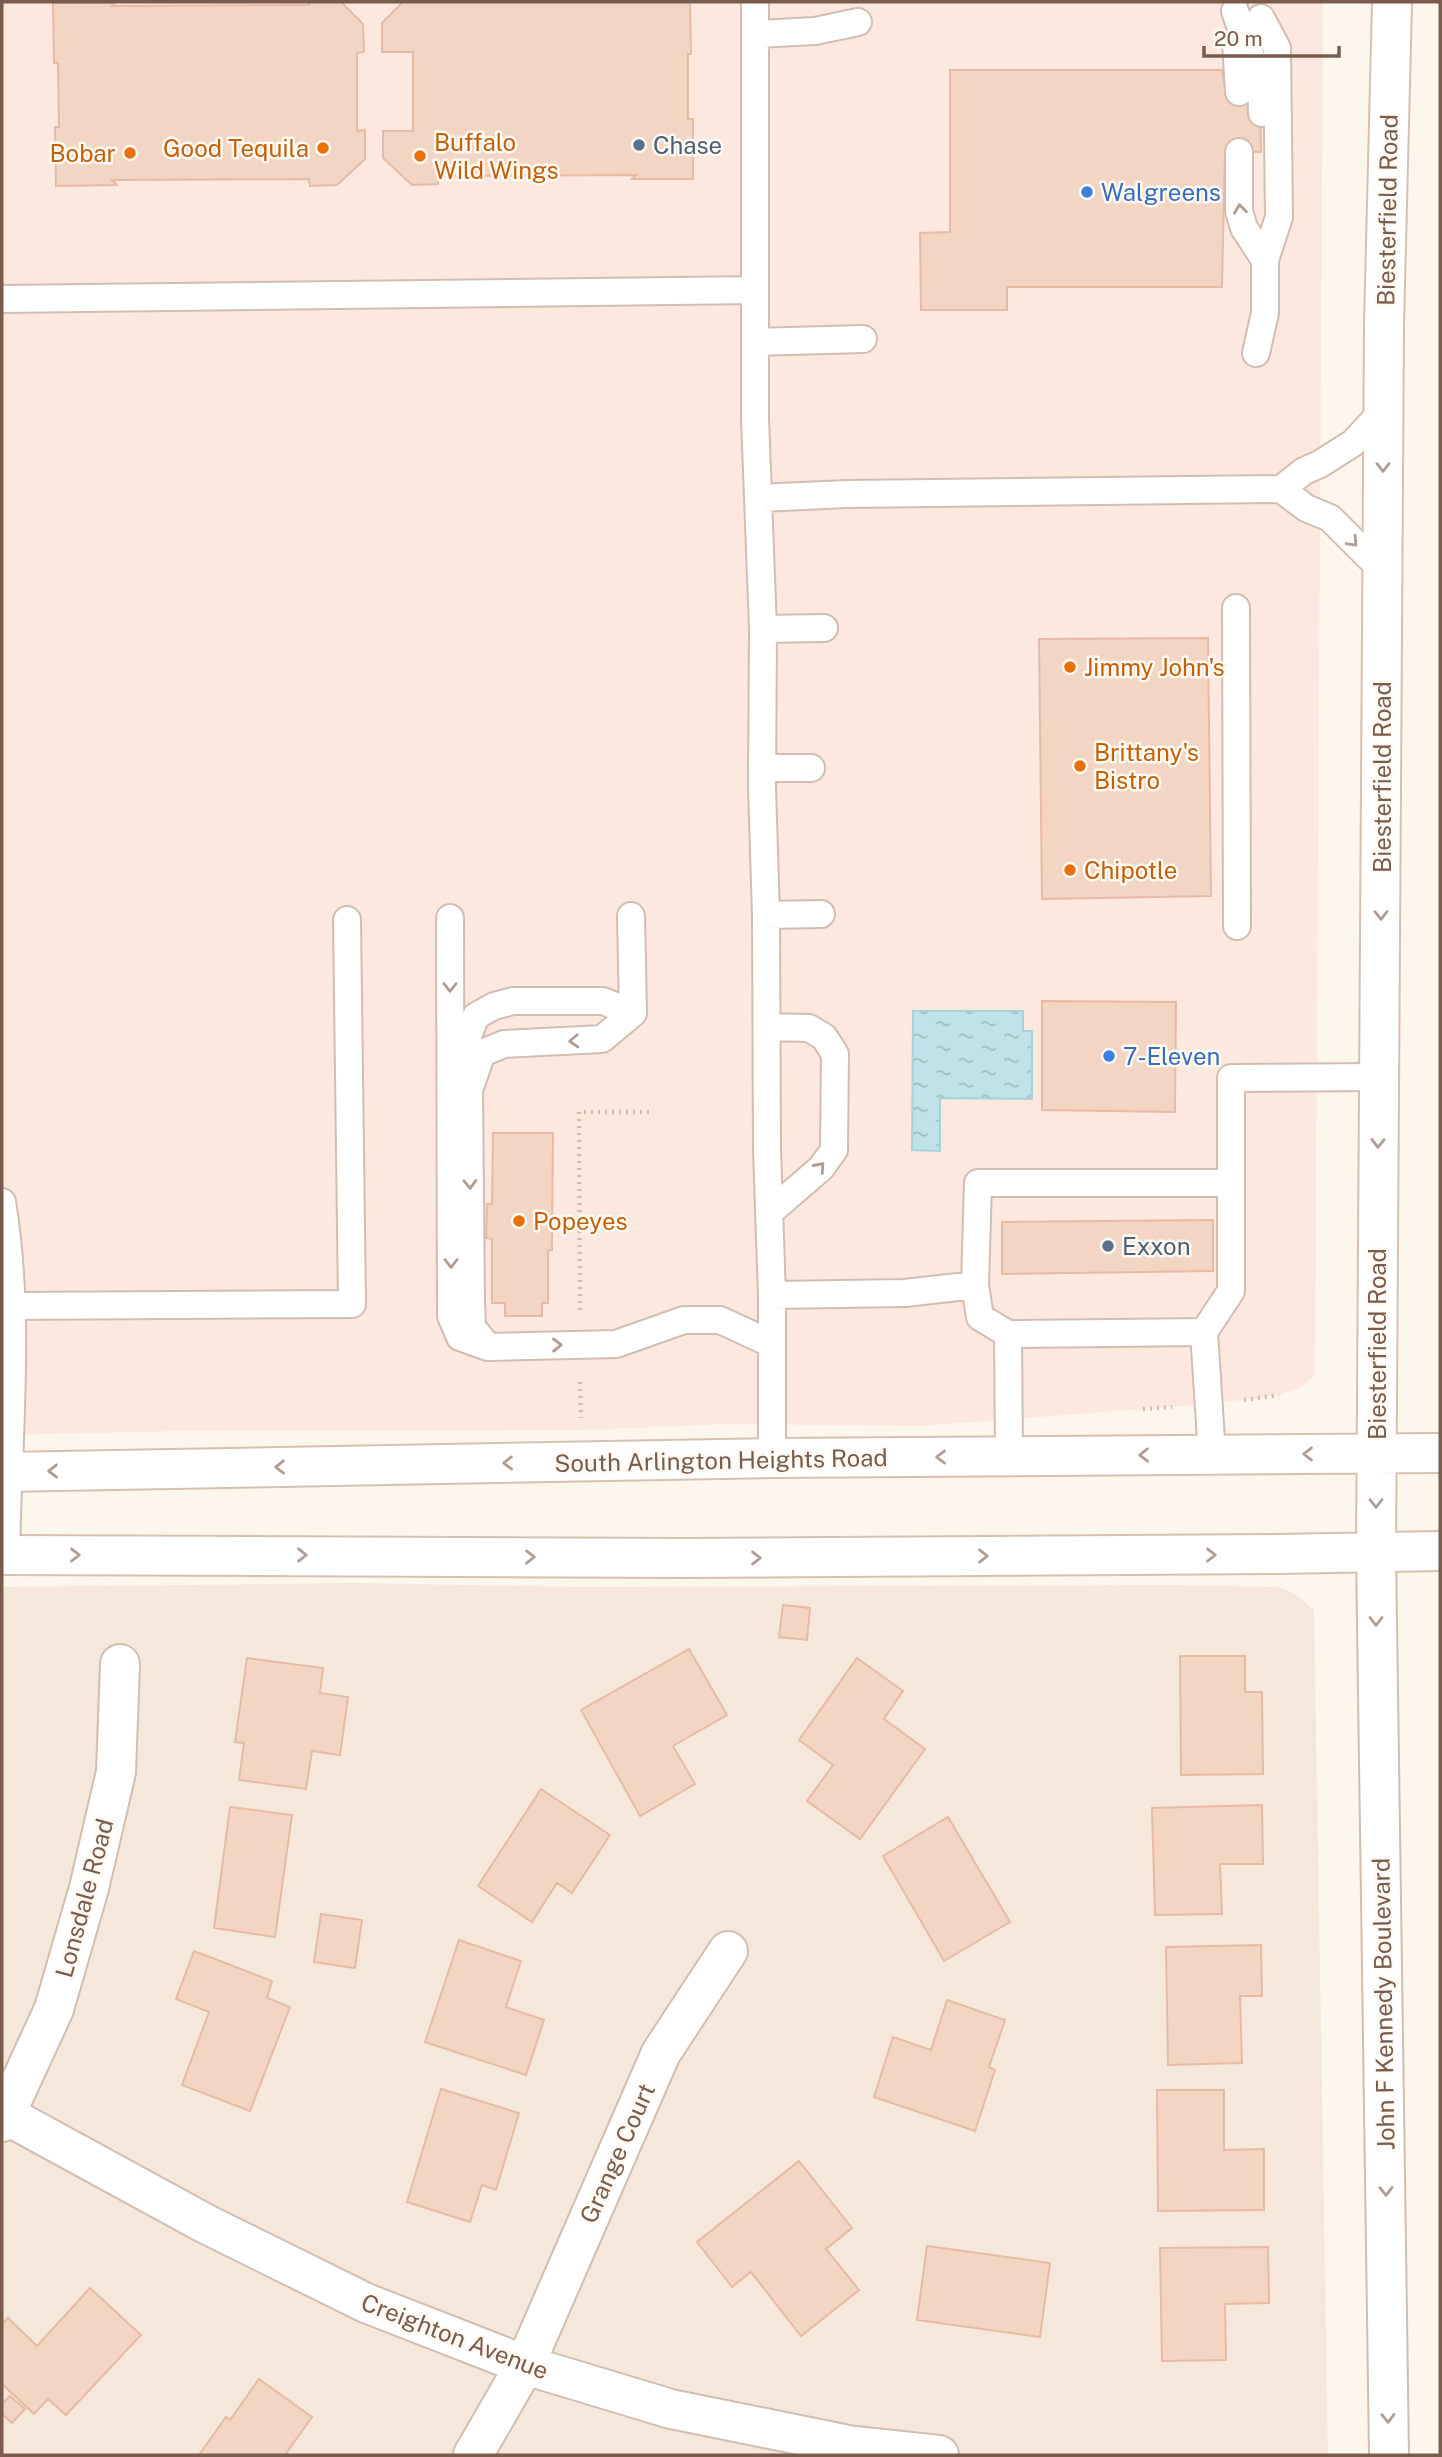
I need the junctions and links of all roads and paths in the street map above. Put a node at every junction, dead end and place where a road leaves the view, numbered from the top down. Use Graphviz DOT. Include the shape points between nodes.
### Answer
graph roads {
  1 [pos="755,2"];
  2 [pos="1392,2"];
  3 [pos="1261,18"];
  4 [pos="858,22"];
  5 [pos="755,34"];
  6 [pos="1239,93"];
  7 [pos="1239,152"];
  8 [pos="1265,260"];
  9 [pos="755,290"];
  10 [pos="2,299"];
  11 [pos="863,339"];
  12 [pos="756,342"];
  13 [pos="1256,354"];
  14 [pos="1383,411"];
  15 [pos="1281,489"];
  16 [pos="759,498"];
  17 [pos="1383,571"];
  18 [pos="1236,608"];
  19 [pos="824,628"];
  20 [pos="763,629"];
  21 [pos="762,768"];
  22 [pos="811,768"];
  23 [pos="821,914"];
  24 [pos="766,915"];
  25 [pos="631,916"];
  26 [pos="450,918"];
  27 [pos="347,920"];
  28 [pos="1237,926"];
  29 [pos="633,1013"];
  30 [pos="768,1027"];
  31 [pos="1379,1077"];
  32 [pos="469,1090"];
  33 [pos="650,1112"];
  34 [pos="1229,1183"];
  35 [pos="2,1202"];
  36 [pos="770,1212"];
  37 [pos="975,1284"];
  38 [pos="772,1295"];
  39 [pos="11,1306"];
  40 [pos="1204,1332"];
  41 [pos="1007,1334"];
  42 [pos="772,1344"];
  43 [pos="580,1345"];
  44 [pos="488,1346"];
  45 [pos="581,1430"];
  46 [pos="1376,1453"];
  47 [pos="1440,1453"];
  48 [pos="1212,1455"];
  49 [pos="1009,1457"];
  50 [pos="772,1458"];
  51 [pos="5,1472"];
  52 [pos="1440,1551"];
  53 [pos="1376,1552"];
  54 [pos="4,1555"];
  55 [pos="120,1664"];
  56 [pos="728,1951"];
  57 [pos="4,2118"];
  58 [pos="525,2365"];
  59 [pos="473,2455"];
  60 [pos="939,2455"];
  61 [pos="1389,2455"];
  1 -- 5 [label="lane"];
  2 -- 14 [label="main road, Biesterfield Road"];
  3 -- 8 [label="lane" via="1277,48 1279,216"];
  4 -- 5 [label="lane" via="815,31"];
  5 -- 9 [label="lane"];
  6 -- 8 [label="lane" via="1235,11 1261,85"];
  8 -- 7 [label="lane, one-way" via="1244,228 1239,211"];
  8 -- 13 [label="lane" via="1265,313"];
  9 -- 10 [label="lane"];
  9 -- 12 [label="lane"];
  11 -- 12 [label="lane"];
  12 -- 16 [label="lane"];
  14 -- 15 [label="lane" via="1353,443"];
  14 -- 17 [label="main road, Biesterfield Road, one-way"];
  15 -- 16 [label="lane"];
  15 -- 17 [label="lane, one-way" via="1330,519"];
  16 -- 20 [label="lane"];
  17 -- 31 [label="main road, Biesterfield Road, one-way"];
  18 -- 28 [label="lane"];
  19 -- 20 [label="lane"];
  20 -- 21 [label="lane"];
  21 -- 22 [label="lane"];
  21 -- 24 [label="lane"];
  23 -- 24 [label="lane"];
  24 -- 30 [label="lane"];
  25 -- 29 [label="lane"];
  26 -- 44 [label="lane, one-way" via="451,1315 460,1337"];
  27 -- 39 [label="lane" via="352,1304"];
  29 -- 32 [label="lane, one-way" via="602,1039 504,1044 482,1053"];
  29 -- 32 [label="lane" via="603,1000 513,1001 494,1006 476,1016 468,1036"];
  30 -- 36 [label="lane"];
  36 -- 30 [label="lane, one-way" via="821,1168 834,1150 835,1054 824,1037 809,1028"];
  31 -- 34 [label="lane" via="1230,1078"];
  31 -- 46 [label="main road, Biesterfield Road, one-way"];
  32 -- 44 [label="lane, one-way" via="472,1327"];
  33 -- 43 [label="path" via="579,1112"];
  34 -- 37 [label="lane" via="978,1183"];
  34 -- 40 [label="lane" via="1231,1291"];
  35 -- 39 [label="lane" via="10,1249"];
  36 -- 38 [label="lane"];
  37 -- 38 [label="lane" via="905,1293"];
  37 -- 41 [label="lane" via="980,1317"];
  38 -- 42 [label="lane"];
  39 -- 51 [label="lane" via="11,1412"];
  40 -- 41 [label="lane"];
  40 -- 48 [label="lane"];
  41 -- 49 [label="lane"];
  42 -- 43 [label="lane" via="720,1320 684,1320 616,1344"];
  42 -- 50 [label="lane"];
  44 -- 43 [label="lane, one-way"];
  43 -- 45 [label="path"];
  46 -- 47 [label="main road, South Arlington Heights Road"];
  46 -- 48 [label="main road, South Arlington Heights Road, one-way"];
  46 -- 53 [label="main road, Biesterfield Road, one-way"];
  48 -- 49 [label="main road, South Arlington Heights Road, one-way"];
  49 -- 50 [label="main road, South Arlington Heights Road, one-way"];
  50 -- 51 [label="main road, South Arlington Heights Road, one-way"];
  51 -- 54 [label="lane"];
  52 -- 53 [label="main road"];
  54 -- 53 [label="main road, one-way" via="701,1558"];
  53 -- 61 [label="main road, John F Kennedy Boulevard, one-way"];
  55 -- 57 [label="main road, Lonsdale Road" via="116,1772 89,1888 54,2009"];
  56 -- 58 [label="main road, Grange Court" via="661,2053"];
  57 -- 58 [label="main road, Creighton Avenue" via="366,2303"];
  58 -- 59 [label="main road, Grange Court"];
  58 -- 60 [label="main road, Creighton Avenue" via="671,2409 854,2446"];
}
